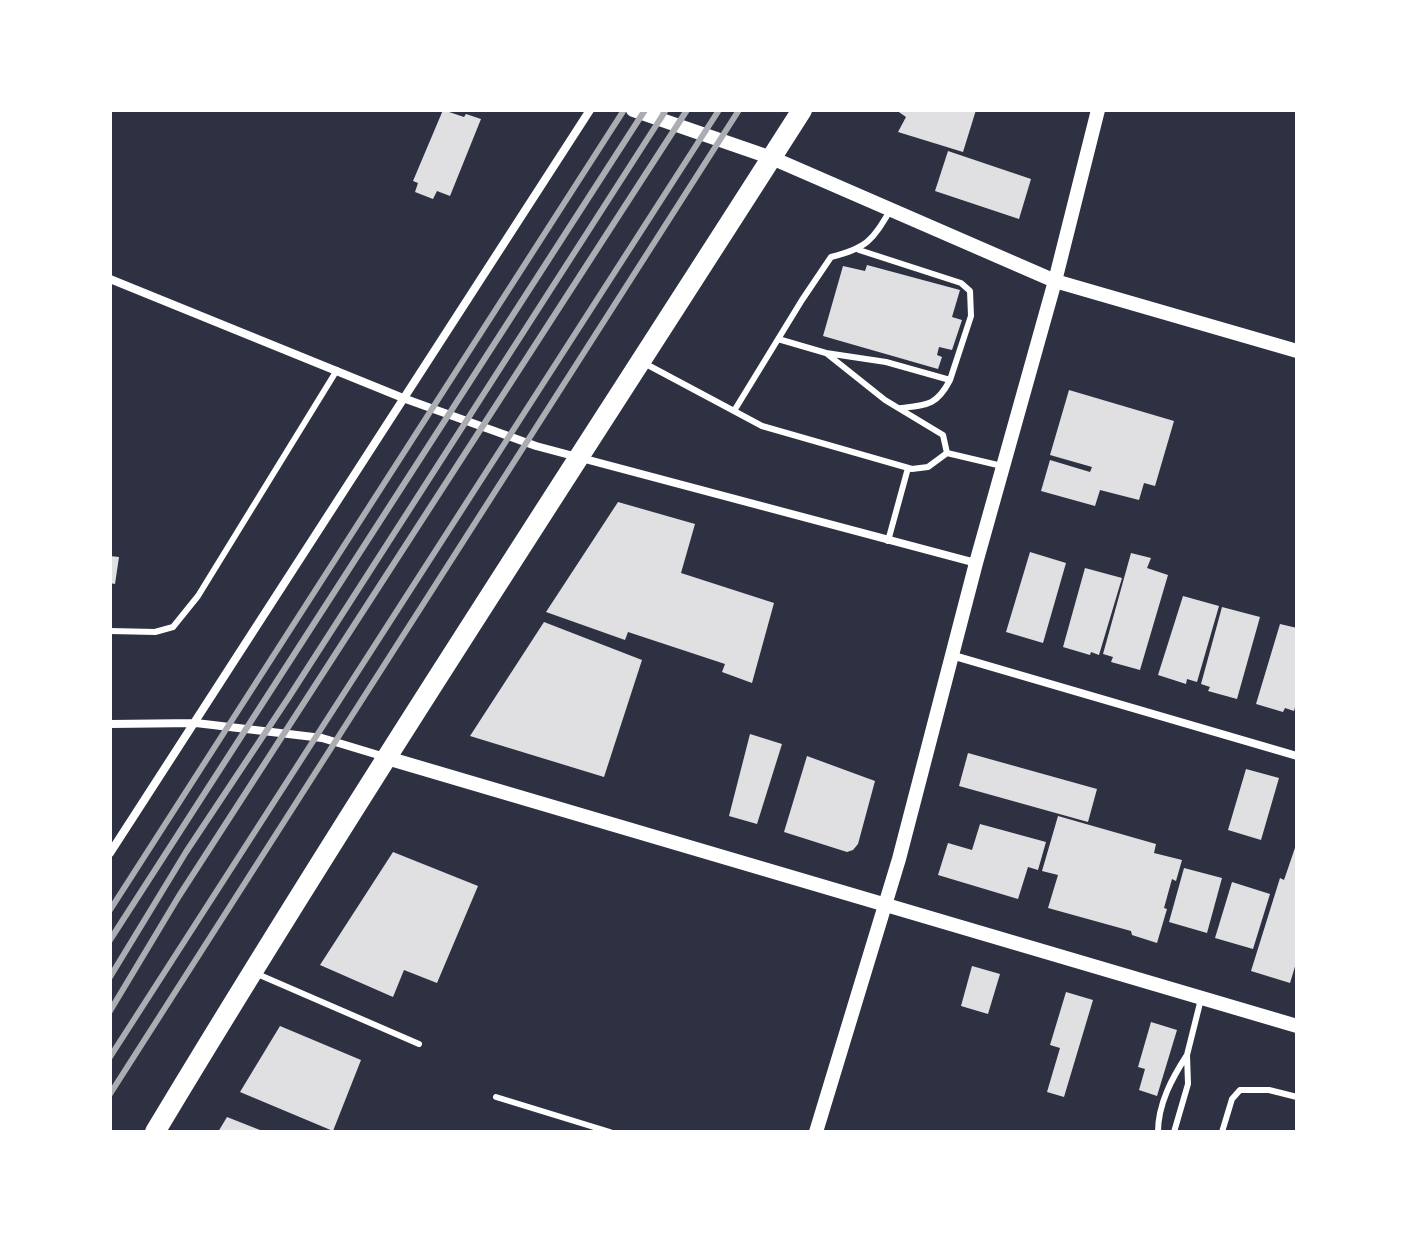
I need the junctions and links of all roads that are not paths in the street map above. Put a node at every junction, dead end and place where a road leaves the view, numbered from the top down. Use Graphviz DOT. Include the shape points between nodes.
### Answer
graph roads {
  1 [pos="590,110"];
  2 [pos="633,110"];
  3 [pos="802,110"];
  4 [pos="1098,110"];
  5 [pos="772,158"];
  6 [pos="891,209"];
  7 [pos="859,250"];
  8 [pos="110,279"];
  9 [pos="1055,281"];
  10 [pos="778,339"];
  11 [pos="1297,351"];
  12 [pos="826,353"];
  13 [pos="641,361"];
  14 [pos="337,370"];
  15 [pos="950,380"];
  16 [pos="403,398"];
  17 [pos="901,408"];
  18 [pos="734,411"];
  19 [pos="947,453"];
  20 [pos="580,458"];
  21 [pos="1004,466"];
  22 [pos="908,468"];
  23 [pos="888,541"];
  24 [pos="976,563"];
  25 [pos="110,631"];
  26 [pos="951,655"];
  27 [pos="196,723"];
  28 [pos="110,724"];
  29 [pos="1297,756"];
  30 [pos="387,758"];
  31 [pos="110,853"];
  32 [pos="884,904"];
  33 [pos="251,972"];
  34 [pos="1202,997"];
  35 [pos="1297,1026"];
  36 [pos="419,1044"];
  37 [pos="1187,1055"];
  38 [pos="496,1097"];
  39 [pos="1297,1097"];
  40 [pos="155,1132"];
  41 [pos="610,1132"];
  42 [pos="816,1132"];
  43 [pos="1158,1132"];
  44 [pos="1174,1132"];
  45 [pos="1222,1132"];
  1 -- 16 [label="street"];
  2 -- 5 [label="street"];
  3 -- 5 [label="main road"];
  4 -- 9 [label="street"];
  5 -- 6 [label="street"];
  5 -- 13 [label="main road"];
  6 -- 7 [label="lane"];
  6 -- 9 [label="street"];
  7 -- 10 [label="lane" via="831,257"];
  7 -- 15 [label="lane" via="961,283 970,291 971,316"];
  8 -- 14 [label="street"];
  9 -- 11 [label="street"];
  9 -- 21 [label="street"];
  10 -- 12 [label="lane"];
  10 -- 18 [label="lane"];
  12 -- 15 [label="lane"];
  12 -- 17 [label="lane"];
  13 -- 18 [label="lane"];
  13 -- 20 [label="main road"];
  14 -- 16 [label="street"];
  14 -- 25 [label="lane" via="198,596 173,627"];
  15 -- 17 [label="lane" via="941,396 926,406"];
  16 -- 20 [label="street"];
  16 -- 27 [label="street"];
  17 -- 19 [label="lane" via="943,435"];
  18 -- 22 [label="lane" via="762,426"];
  19 -- 21 [label="lane"];
  19 -- 22 [label="lane" via="928,467"];
  20 -- 23 [label="street"];
  20 -- 30 [label="main road"];
  21 -- 24 [label="street"];
  22 -- 23 [label="lane"];
  23 -- 24 [label="street"];
  24 -- 26 [label="street"];
  26 -- 29 [label="street"];
  26 -- 32 [label="street"];
  27 -- 28 [label="street"];
  27 -- 30 [label="street" via="322,738"];
  27 -- 31 [label="street"];
  30 -- 32 [label="street"];
  30 -- 33 [label="main road"];
  32 -- 34 [label="street"];
  32 -- 42 [label="street"];
  33 -- 36 [label="lane"];
  33 -- 40 [label="main road"];
  34 -- 35 [label="street"];
  34 -- 37 [label="lane"];
  37 -- 43 [label="lane" via="1171,1079"];
  37 -- 44 [label="lane" via="1188,1084"];
  38 -- 41 [label="lane"];
  39 -- 45 [label="lane" via="1240,1090"];
}
